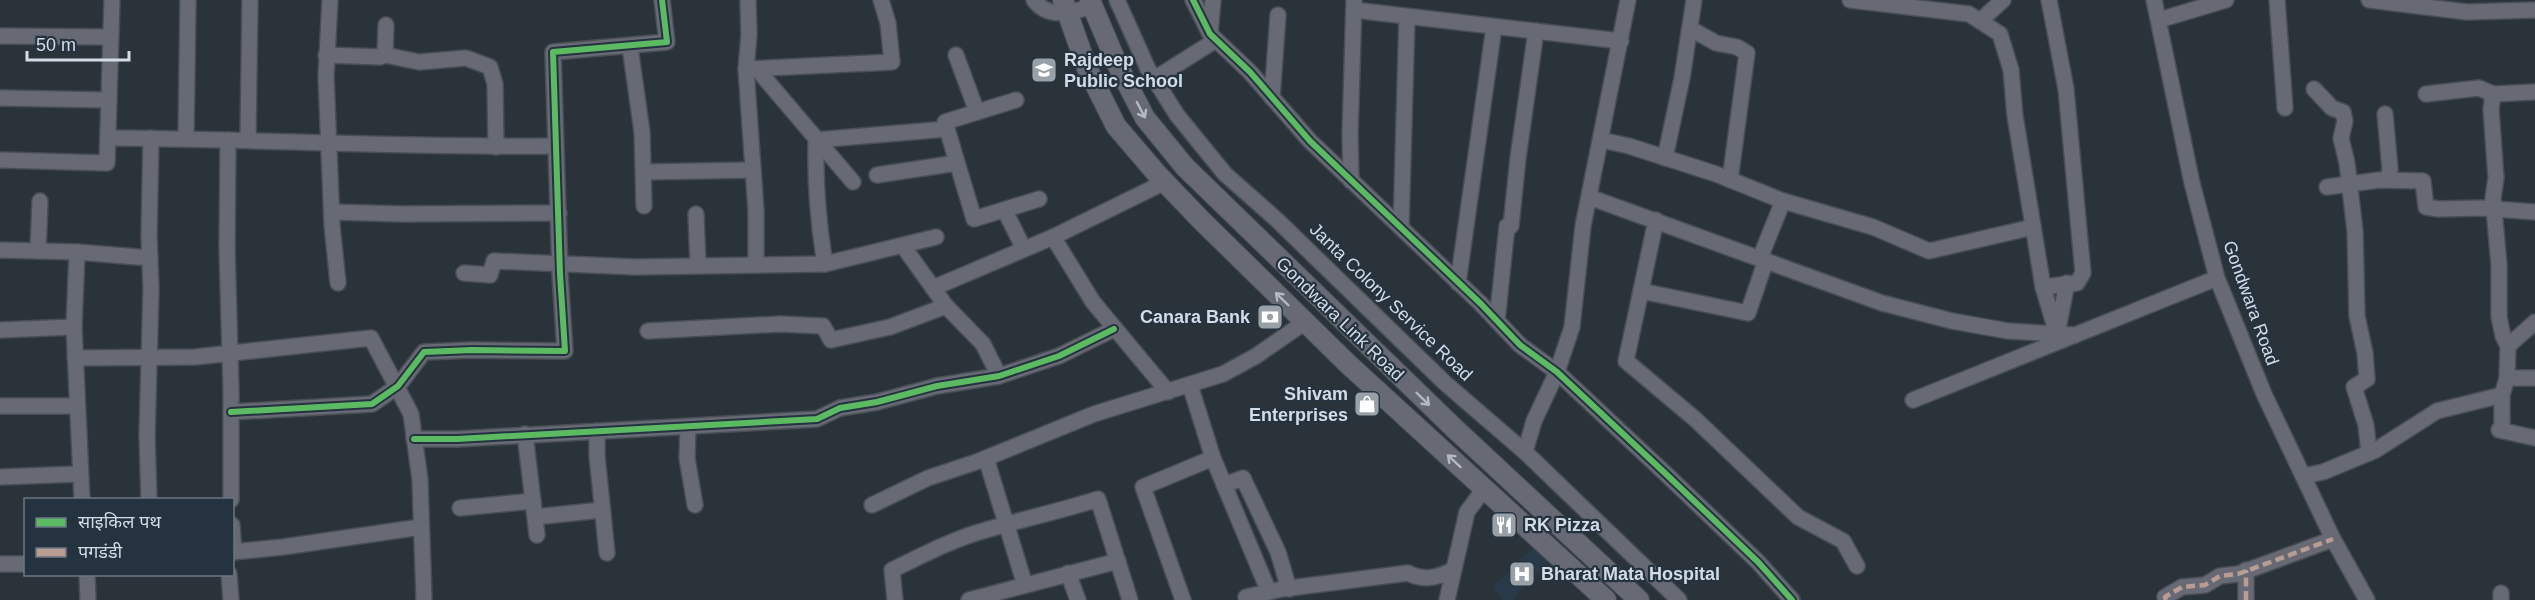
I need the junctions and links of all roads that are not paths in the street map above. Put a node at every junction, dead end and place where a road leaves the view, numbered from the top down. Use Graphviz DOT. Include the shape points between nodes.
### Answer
graph roads {
  1 [pos="112,0"];
  2 [pos="188,0"];
  3 [pos="250,0"];
  4 [pos="330,0"];
  5 [pos="662,0"];
  6 [pos="748,0"];
  7 [pos="881,0"];
  8 [pos="1034,0"];
  9 [pos="1118,0"];
  10 [pos="1193,0"];
  11 [pos="1213,0"];
  12 [pos="1629,0"];
  13 [pos="1694,0"];
  14 [pos="1850,0"];
  15 [pos="2003,0"];
  16 [pos="2049,0"];
  17 [pos="2154,0"];
  18 [pos="2226,0"];
  19 [pos="2277,0"];
  20 [pos="2369,0"];
  21 [pos="1873,2"];
  22 [pos="1092,3"];
  23 [pos="1354,5"];
  24 [pos="1065,7"];
  25 [pos="2535,10"];
  26 [pos="1278,15"];
  27 [pos="1407,17"];
  28 [pos="2159,20"];
  29 [pos="1980,21"];
  30 [pos="386,25"];
  31 [pos="1494,27"];
  32 [pos="1691,29"];
  33 [pos="1536,31"];
  34 [pos="0,36"];
  35 [pos="110,37"];
  36 [pos="1213,37"];
  37 [pos="1621,41"];
  38 [pos="630,46"];
  39 [pos="327,55"];
  40 [pos="385,55"];
  41 [pos="956,55"];
  42 [pos="751,69"];
  43 [pos="1154,79"];
  44 [pos="2314,89"];
  45 [pos="2535,92"];
  46 [pos="2426,94"];
  47 [pos="2493,94"];
  48 [pos="0,98"];
  49 [pos="1272,98"];
  50 [pos="109,100"];
  51 [pos="1016,100"];
  52 [pos="2285,108"];
  53 [pos="977,112"];
  54 [pos="2385,114"];
  55 [pos="947,129"];
  56 [pos="108,138"];
  57 [pos="151,138"];
  58 [pos="186,138"];
  59 [pos="228,140"];
  60 [pos="248,140"];
  61 [pos="816,140"];
  62 [pos="1601,140"];
  63 [pos="328,141"];
  64 [pos="555,146"];
  65 [pos="496,147"];
  66 [pos="1665,158"];
  67 [pos="0,160"];
  68 [pos="957,163"];
  69 [pos="753,170"];
  70 [pos="644,171"];
  71 [pos="877,175"];
  72 [pos="1730,180"];
  73 [pos="2388,180"];
  74 [pos="1351,181"];
  75 [pos="853,182"];
  76 [pos="1165,182"];
  77 [pos="2349,183"];
  78 [pos="2327,187"];
  79 [pos="1589,197"];
  80 [pos="1039,199"];
  81 [pos="40,201"];
  82 [pos="1784,201"];
  83 [pos="644,206"];
  84 [pos="2494,209"];
  85 [pos="1005,211"];
  86 [pos="333,212"];
  87 [pos="2535,212"];
  88 [pos="559,213"];
  89 [pos="696,214"];
  90 [pos="1656,220"];
  91 [pos="1401,227"];
  92 [pos="2033,227"];
  93 [pos="936,237"];
  94 [pos="1053,237"];
  95 [pos="903,246"];
  96 [pos="1024,249"];
  97 [pos="0,250"];
  98 [pos="38,251"];
  99 [pos="77,252"];
  100 [pos="150,258"];
  101 [pos="1763,259"];
  102 [pos="560,263"];
  103 [pos="825,264"];
  104 [pos="698,265"];
  105 [pos="756,265"];
  106 [pos="464,273"];
  107 [pos="2217,278"];
  108 [pos="338,283"];
  109 [pos="1458,283"];
  110 [pos="2067,283"];
  111 [pos="2043,287"];
  112 [pos="933,288"];
  113 [pos="1641,291"];
  114 [pos="946,306"];
  115 [pos="1497,321"];
  116 [pos="1305,322"];
  117 [pos="2535,322"];
  118 [pos="74,327"];
  119 [pos="1114,329"];
  120 [pos="0,330"];
  121 [pos="648,330"];
  122 [pos="2057,334"];
  123 [pos="2075,335"];
  124 [pos="2508,346"];
  125 [pos="229,353"];
  126 [pos="149,357"];
  127 [pos="75,358"];
  128 [pos="1557,372"];
  129 [pos="999,376"];
  130 [pos="2507,378"];
  131 [pos="2535,378"];
  132 [pos="398,386"];
  133 [pos="1190,386"];
  134 [pos="1167,392"];
  135 [pos="2502,395"];
  136 [pos="1913,400"];
  137 [pos="0,406"];
  138 [pos="77,406"];
  139 [pos="231,412"];
  140 [pos="688,427"];
  141 [pos="597,431"];
  142 [pos="525,434"];
  143 [pos="2535,438"];
  144 [pos="414,439"];
  145 [pos="1525,452"];
  146 [pos="2369,453"];
  147 [pos="986,458"];
  148 [pos="1213,458"];
  149 [pos="79,474"];
  150 [pos="2303,476"];
  151 [pos="0,477"];
  152 [pos="1224,484"];
  153 [pos="1484,489"];
  154 [pos="82,498"];
  155 [pos="148,498"];
  156 [pos="231,498"];
  157 [pos="533,501"];
  158 [pos="695,505"];
  159 [pos="872,505"];
  160 [pos="460,508"];
  161 [pos="602,510"];
  162 [pos="535,517"];
  163 [pos="1006,525"];
  164 [pos="421,527"];
  165 [pos="537,536"];
  166 [pos="2333,540"];
  167 [pos="234,552"];
  168 [pos="607,553"];
  169 [pos="1118,561"];
  170 [pos="0,564"];
  171 [pos="24,564"];
  172 [pos="1857,566"];
  173 [pos="2246,570"];
  174 [pos="1451,571"];
  175 [pos="1068,573"];
  176 [pos="87,576"];
  177 [pos="229,576"];
  178 [pos="1289,589"];
  179 [pos="1018,591"];
  180 [pos="1269,592"];
  181 [pos="1246,597"];
  182 [pos="88,600"];
  183 [pos="231,600"];
  184 [pos="424,600"];
  185 [pos="895,600"];
  186 [pos="969,600"];
  187 [pos="1078,600"];
  188 [pos="1130,600"];
  189 [pos="1183,600"];
  190 [pos="1447,600"];
  191 [pos="1606,600"];
  192 [pos="1638,600"];
  193 [pos="1679,600"];
  194 [pos="1792,600"];
  195 [pos="2166,600"];
  196 [pos="2246,600"];
  197 [pos="2367,600"];
  1 -- 35 [label="street"];
  2 -- 58 [label="street"];
  3 -- 60 [label="street"];
  4 -- 39 [label="street"];
  5 -- 38 [label="street" via="667,42"];
  6 -- 42 [label="street"];
  7 -- 42 [label="street" via="892,62"];
  8 -- 24 [label="street" via="1053,13"];
  9 -- 43 [label="street, Janta Colony Service Road"];
  10 -- 36 [label="street"];
  11 -- 36 [label="street"];
  12 -- 37 [label="street"];
  13 -- 32 [label="street"];
  14 -- 21 [label="street"];
  15 -- 29 [label="street"];
  16 -- 110 [label="street" via="2066,89 2083,273 2077,283"];
  17 -- 28 [label="street, Gondwara Road"];
  18 -- 28 [label="street"];
  19 -- 52 [label="street"];
  20 -- 25 [label="street" via="2468,12"];
  21 -- 29 [label="street" via="1970,14"];
  22 -- 24 [label="street"];
  22 -- 192 [label="street, Gondwara Link Road, one-way" via="1145,118 1185,167 1420,396"];
  23 -- 27 [label="street"];
  23 -- 74 [label="street"];
  24 -- 76 [label="street, Gondwara Link Road" via="1116,126"];
  26 -- 49 [label="street"];
  27 -- 31 [label="street"];
  27 -- 91 [label="street"];
  28 -- 107 [label="street, Gondwara Road" via="2192,183"];
  29 -- 92 [label="street" via="2000,34 2011,69"];
  30 -- 40 [label="street"];
  31 -- 33 [label="street"];
  31 -- 109 [label="street"];
  32 -- 66 [label="street"];
  32 -- 72 [label="street" via="1716,43 1747,53"];
  33 -- 37 [label="street"];
  33 -- 115 [label="street"];
  34 -- 35 [label="street"];
  35 -- 50 [label="street"];
  36 -- 43 [label="street"];
  36 -- 49 [label="street"];
  37 -- 62 [label="street"];
  38 -- 64 [label="street" via="553,52"];
  38 -- 70 [label="street"];
  39 -- 40 [label="street"];
  39 -- 63 [label="street"];
  40 -- 65 [label="street" via="419,62 466,58 490,68 495,84"];
  41 -- 53 [label="street"];
  42 -- 61 [label="street"];
  42 -- 69 [label="street"];
  43 -- 145 [label="street, Janta Colony Service Road" via="1177,115 1225,174 1278,220 1445,383"];
  44 -- 77 [label="street" via="2332,108 2343,112 2341,138"];
  45 -- 47 [label="street"];
  46 -- 47 [label="street" via="2479,88"];
  47 -- 84 [label="street"];
  48 -- 50 [label="street"];
  49 -- 74 [label="street"];
  50 -- 56 [label="street"];
  51 -- 53 [label="street"];
  53 -- 55 [label="street" via="945,122"];
  54 -- 73 [label="street"];
  55 -- 61 [label="street"];
  55 -- 68 [label="street"];
  56 -- 57 [label="street"];
  56 -- 67 [label="street" via="107,163"];
  57 -- 58 [label="street"];
  57 -- 100 [label="street"];
  58 -- 59 [label="street"];
  59 -- 60 [label="street"];
  59 -- 125 [label="street"];
  60 -- 63 [label="street"];
  61 -- 75 [label="street"];
  61 -- 103 [label="street" via="815,178"];
  62 -- 66 [label="street"];
  62 -- 79 [label="street"];
  63 -- 65 [label="street"];
  63 -- 86 [label="street"];
  64 -- 65 [label="street"];
  64 -- 88 [label="street"];
  66 -- 72 [label="street"];
  68 -- 71 [label="street"];
  68 -- 85 [label="street" via="974,219"];
  69 -- 70 [label="street"];
  69 -- 105 [label="street"];
  70 -- 83 [label="street"];
  72 -- 82 [label="street"];
  73 -- 77 [label="street"];
  73 -- 84 [label="street" via="2423,182 2426,207"];
  74 -- 91 [label="street"];
  76 -- 94 [label="street"];
  116 -- 76 [label="street, Gondwara Link Road, one-way"];
  77 -- 78 [label="street"];
  77 -- 146 [label="street" via="2355,231 2357,316 2367,367 2367,379 2354,387 2366,425"];
  79 -- 90 [label="street"];
  79 -- 128 [label="street" via="1572,327"];
  80 -- 85 [label="street"];
  81 -- 98 [label="street"];
  82 -- 92 [label="street" via="1873,227 1929,250"];
  82 -- 101 [label="street"];
  84 -- 87 [label="street"];
  84 -- 124 [label="street" via="2499,316"];
  85 -- 96 [label="street"];
  86 -- 88 [label="street"];
  86 -- 108 [label="street"];
  88 -- 102 [label="street"];
  89 -- 104 [label="street"];
  90 -- 101 [label="street"];
  90 -- 113 [label="street"];
  91 -- 109 [label="street"];
  92 -- 111 [label="street"];
  93 -- 95 [label="street"];
  94 -- 96 [label="street"];
  94 -- 119 [label="street"];
  95 -- 103 [label="street"];
  95 -- 112 [label="street"];
  96 -- 112 [label="street"];
  97 -- 98 [label="street"];
  98 -- 99 [label="street"];
  99 -- 100 [label="street"];
  99 -- 118 [label="street"];
  100 -- 126 [label="street"];
  101 -- 113 [label="street" via="1748,313"];
  101 -- 122 [label="street" via="1882,303 1952,321 2008,331"];
  102 -- 104 [label="street" via="616,267"];
  102 -- 106 [label="street" via="494,261 490,275"];
  102 -- 132 [label="street" via="565,351 424,352"];
  103 -- 105 [label="street"];
  104 -- 105 [label="street"];
  107 -- 123 [label="street"];
  107 -- 150 [label="street, Gondwara Road" via="2264,394"];
  109 -- 115 [label="street"];
  110 -- 111 [label="street"];
  110 -- 122 [label="street"];
  111 -- 122 [label="street"];
  112 -- 114 [label="street"];
  113 -- 172 [label="street" via="1626,361 1695,419 1798,517 1844,541"];
  114 -- 121 [label="street" via="890,327 831,340 823,326"];
  114 -- 129 [label="street" via="983,344"];
  115 -- 128 [label="street" via="1520,345"];
  116 -- 133 [label="street" via="1256,356"];
  153 -- 116 [label="street, Gondwara Link Road, one-way"];
  117 -- 124 [label="street"];
  118 -- 120 [label="street"];
  118 -- 127 [label="street"];
  119 -- 129 [label="street" via="1059,356"];
  119 -- 134 [label="street"];
  122 -- 123 [label="street"];
  123 -- 136 [label="street"];
  124 -- 130 [label="street"];
  125 -- 126 [label="street"];
  125 -- 132 [label="street" via="371,338"];
  125 -- 139 [label="street"];
  126 -- 127 [label="street"];
  126 -- 155 [label="street"];
  127 -- 138 [label="street"];
  128 -- 145 [label="street" via="1534,421"];
  128 -- 194 [label="street" via="1758,562"];
  129 -- 140 [label="street" via="840,408 818,419"];
  130 -- 131 [label="street"];
  130 -- 135 [label="street"];
  132 -- 139 [label="street" via="372,404"];
  132 -- 144 [label="street" via="411,414"];
  133 -- 134 [label="street"];
  133 -- 148 [label="street"];
  134 -- 147 [label="street" via="1094,414"];
  135 -- 143 [label="street" via="2499,430"];
  135 -- 146 [label="street" via="2437,411"];
  137 -- 138 [label="street"];
  138 -- 149 [label="street"];
  139 -- 156 [label="street"];
  140 -- 141 [label="street"];
  140 -- 158 [label="street" via="687,458"];
  141 -- 142 [label="street"];
  141 -- 161 [label="street"];
  142 -- 144 [label="street"];
  142 -- 157 [label="street"];
  144 -- 164 [label="street"];
  145 -- 193 [label="street, Janta Colony Service Road"];
  146 -- 150 [label="street"];
  147 -- 159 [label="street" via="928,478"];
  147 -- 163 [label="street"];
  148 -- 152 [label="street"];
  148 -- 189 [label="street" via="1143,487"];
  149 -- 151 [label="street"];
  149 -- 154 [label="street"];
  150 -- 166 [label="street, Gondwara Road"];
  152 -- 178 [label="street" via="1243,478 1278,552"];
  152 -- 180 [label="street"];
  153 -- 174 [label="street" via="1467,512"];
  153 -- 191 [label="street, Gondwara Link Road"];
  157 -- 160 [label="street"];
  157 -- 162 [label="street"];
  161 -- 162 [label="street"];
  161 -- 168 [label="street"];
  162 -- 165 [label="street"];
  163 -- 169 [label="street" via="1098,499"];
  163 -- 179 [label="street"];
  163 -- 185 [label="street" via="944,545 892,570"];
  164 -- 167 [label="street"];
  164 -- 184 [label="street"];
  166 -- 173 [label="street"];
  166 -- 197 [label="street, Gondwara Road"];
  169 -- 175 [label="street"];
  169 -- 188 [label="street"];
  170 -- 171 [label="street"];
  173 -- 195 [label="street" via="2220,576 2205,585 2182,587"];
  173 -- 196 [label="street"];
  174 -- 178 [label="street" via="1437,578 1419,578 1408,573"];
  174 -- 190 [label="street"];
  175 -- 179 [label="street"];
  175 -- 187 [label="street"];
  176 -- 182 [label="street"];
  177 -- 183 [label="street"];
  178 -- 180 [label="street"];
  179 -- 186 [label="street"];
  180 -- 181 [label="street"];
}
